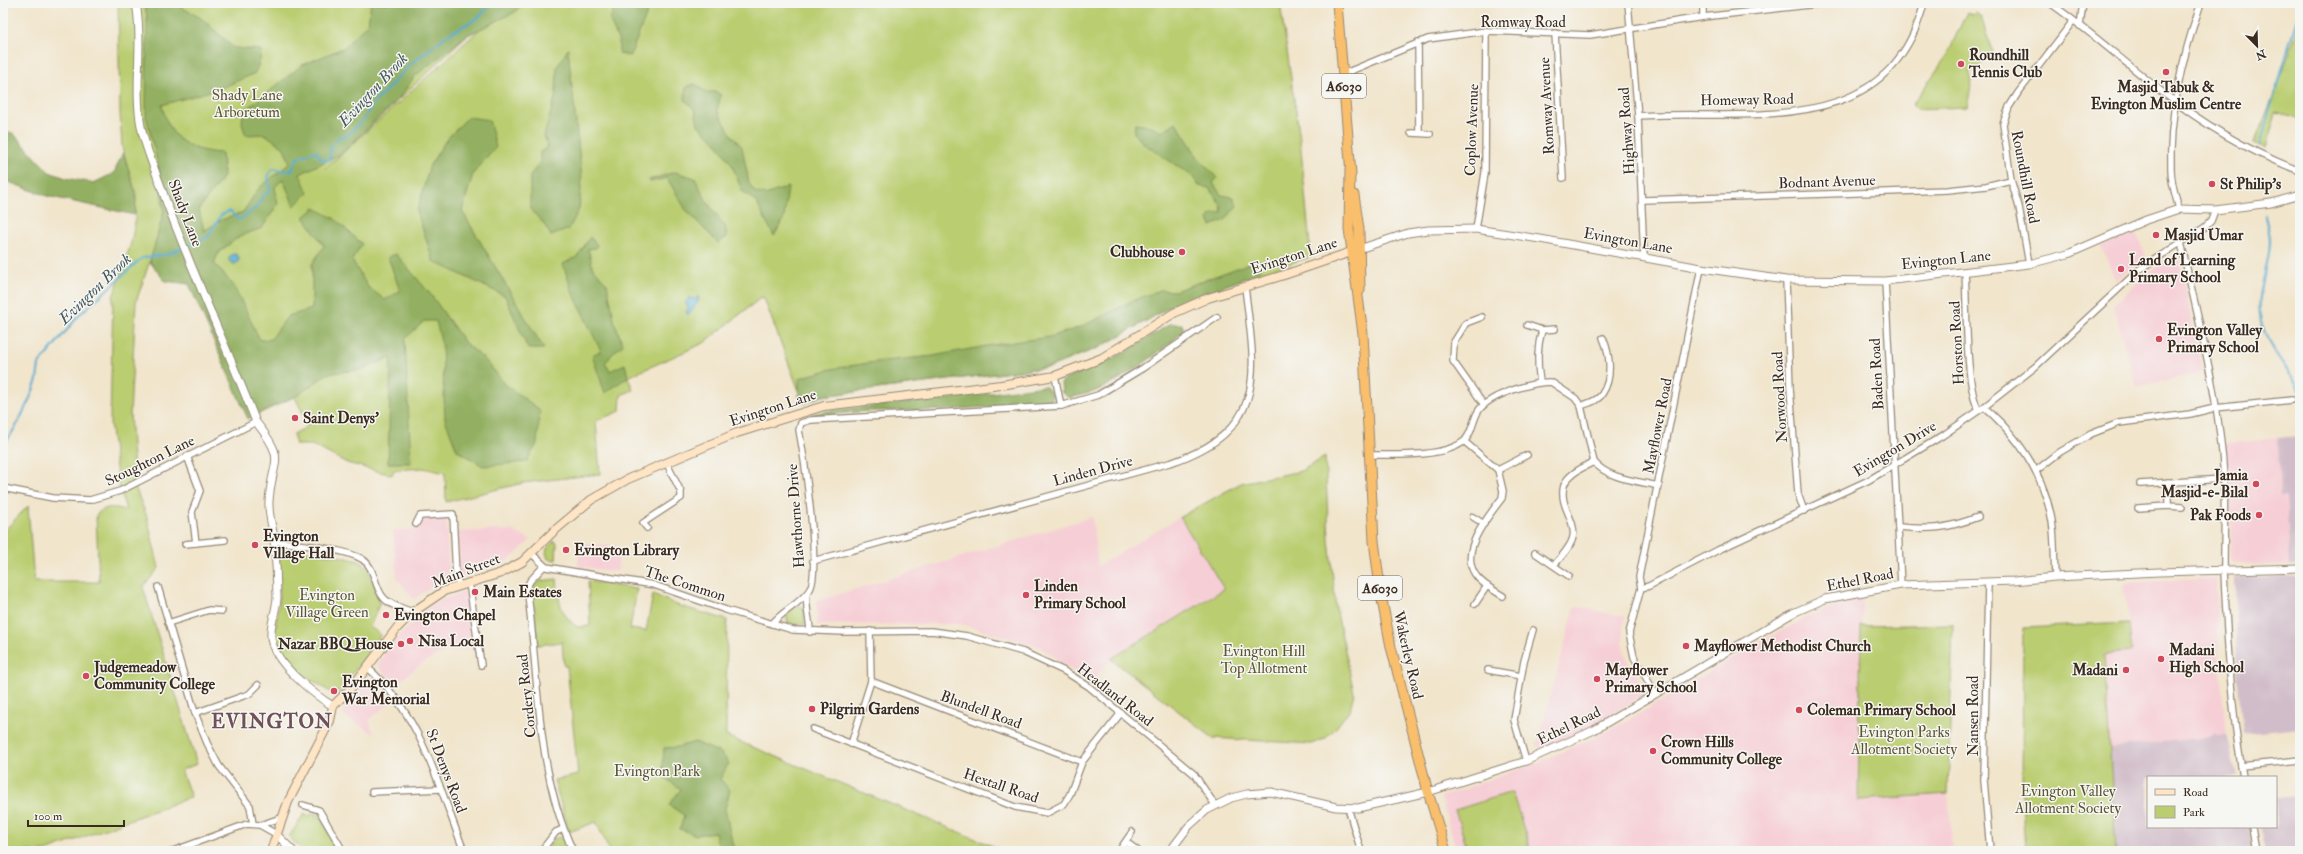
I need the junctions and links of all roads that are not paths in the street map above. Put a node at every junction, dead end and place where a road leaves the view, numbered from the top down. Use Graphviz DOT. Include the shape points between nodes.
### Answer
graph roads {
  1 [pos="136,3"];
  2 [pos="1337,3"];
  3 [pos="1628,3"];
  4 [pos="1702,3"];
  5 [pos="1827,3"];
  6 [pos="1924,3"];
  7 [pos="2050,3"];
  8 [pos="2083,3"];
  9 [pos="2201,3"];
  10 [pos="1787,5"];
  11 [pos="1703,17"];
  12 [pos="2073,21"];
  13 [pos="2080,26"];
  14 [pos="1631,28"];
  15 [pos="1486,31"];
  16 [pos="1556,33"];
  17 [pos="1418,42"];
  18 [pos="1344,74"];
  19 [pos="2175,101"];
  20 [pos="1638,116"];
  21 [pos="1410,133"];
  22 [pos="1418,133"];
  23 [pos="1430,134"];
  24 [pos="2300,171"];
  25 [pos="1563,178"];
  26 [pos="2011,180"];
  27 [pos="2300,195"];
  28 [pos="1643,200"];
  29 [pos="2179,209"];
  30 [pos="2215,210"];
  31 [pos="1476,229"];
  32 [pos="2182,242"];
  33 [pos="1355,250"];
  34 [pos="1644,258"];
  35 [pos="2029,264"];
  36 [pos="1701,268"];
  37 [pos="1965,272"];
  38 [pos="1786,280"];
  39 [pos="1885,281"];
  40 [pos="1245,287"];
  41 [pos="1217,317"];
  42 [pos="1482,317"];
  43 [pos="1527,325"];
  44 [pos="1555,329"];
  45 [pos="1542,330"];
  46 [pos="1603,338"];
  47 [pos="1055,376"];
  48 [pos="1540,382"];
  49 [pos="2292,400"];
  50 [pos="1484,405"];
  51 [pos="1061,406"];
  52 [pos="1581,406"];
  53 [pos="1982,408"];
  54 [pos="2215,408"];
  55 [pos="256,422"];
  56 [pos="800,435"];
  57 [pos="1465,442"];
  58 [pos="1371,455"];
  59 [pos="186,456"];
  60 [pos="1527,456"];
  61 [pos="666,462"];
  62 [pos="1594,462"];
  63 [pos="1894,466"];
  64 [pos="1498,470"];
  65 [pos="2037,470"];
  66 [pos="2224,479"];
  67 [pos="2168,482"];
  68 [pos="2140,484"];
  69 [pos="1659,486"];
  70 [pos="3,488"];
  71 [pos="2168,506"];
  72 [pos="2182,507"];
  73 [pos="2138,508"];
  74 [pos="1804,511"];
  75 [pos="1473,517"];
  76 [pos="1978,517"];
  77 [pos="416,524"];
  78 [pos="1484,524"];
  79 [pos="1898,527"];
  80 [pos="647,528"];
  81 [pos="225,540"];
  82 [pos="274,541"];
  83 [pos="196,543"];
  84 [pos="185,544"];
  85 [pos="1535,553"];
  86 [pos="532,554"];
  87 [pos="813,561"];
  88 [pos="544,566"];
  89 [pos="1554,566"];
  90 [pos="2300,568"];
  91 [pos="2221,571"];
  92 [pos="1569,576"];
  93 [pos="2055,576"];
  94 [pos="469,582"];
  95 [pos="1988,582"];
  96 [pos="459,585"];
  97 [pos="1901,585"];
  98 [pos="1487,586"];
  99 [pos="158,587"];
  100 [pos="1641,588"];
  101 [pos="806,594"];
  102 [pos="1503,596"];
  103 [pos="1475,604"];
  104 [pos="222,611"];
  105 [pos="413,612"];
  106 [pos="168,623"];
  107 [pos="772,624"];
  108 [pos="1533,630"];
  109 [pos="870,631"];
  110 [pos="810,632"];
  111 [pos="481,665"];
  112 [pos="368,668"];
  113 [pos="1488,670"];
  114 [pos="1521,676"];
  115 [pos="872,681"];
  116 [pos="258,685"];
  117 [pos="1655,693"];
  118 [pos="333,706"];
  119 [pos="195,713"];
  120 [pos="1121,713"];
  121 [pos="813,729"];
  122 [pos="851,744"];
  123 [pos="2300,760"];
  124 [pos="1526,761"];
  125 [pos="1082,762"];
  126 [pos="2241,766"];
  127 [pos="2243,776"];
  128 [pos="440,789"];
  129 [pos="372,792"];
  130 [pos="1428,792"];
  131 [pos="303,805"];
  132 [pos="1215,805"];
  133 [pos="1348,808"];
  134 [pos="281,818"];
  135 [pos="253,824"];
  136 [pos="260,825"];
  137 [pos="563,828"];
  138 [pos="2252,828"];
  139 [pos="1132,832"];
  140 [pos="276,834"];
  141 [pos="1126,842"];
  142 [pos="173,851"];
  143 [pos="271,851"];
  144 [pos="293,851"];
  145 [pos="343,851"];
  146 [pos="464,851"];
  147 [pos="541,851"];
  148 [pos="572,851"];
  149 [pos="1119,851"];
  150 [pos="1138,851"];
  151 [pos="1170,851"];
  152 [pos="1361,851"];
  153 [pos="1446,851"];
  154 [pos="1990,851"];
  155 [pos="2256,851"];
  1 -- 55 [label="street, Shady Lane" via="140,28 139,92 143,135 180,239"];
  2 -- 18 [label="highway, A6030"];
  3 -- 14 [label="street, Highway Road"];
  4 -- 11 [label="street"];
  5 -- 10 [label="street, Romway Road"];
  6 -- 20 [label="street, Homeway Road" via="1914,36 1904,53 1885,74 1862,90 1832,104 1792,113 1679,113"];
  7 -- 12 [label="street"];
  8 -- 13 [label="street"];
  9 -- 19 [label="street" via="2178,81"];
  10 -- 11 [label="street, Romway Road"];
  11 -- 14 [label="street, Romway Road"];
  12 -- 13 [label="street"];
  12 -- 26 [label="street, Roundhill Road" via="2009,107 2003,124"];
  13 -- 19 [label="street"];
  14 -- 16 [label="street, Romway Road" via="1590,34"];
  14 -- 20 [label="street, Highway Road"];
  15 -- 16 [label="street, Romway Road"];
  15 -- 17 [label="street, Romway Road"];
  15 -- 31 [label="street, Coplow Avenue" via="1485,173"];
  16 -- 25 [label="street, Romway Avenue"];
  17 -- 18 [label="street, Romway Road"];
  17 -- 22 [label="street"];
  18 -- 33 [label="highway, A6030" via="1350,169 1349,229"];
  19 -- 24 [label="street" via="2210,126 2264,158"];
  19 -- 29 [label="street" via="2171,172"];
  20 -- 28 [label="street, Highway Road"];
  21 -- 22 [label="street"];
  22 -- 23 [label="street"];
  26 -- 28 [label="street, Bodnant Avenue" via="1986,186 1948,190"];
  26 -- 35 [label="street, Roundhill Road" via="2019,206"];
  27 -- 30 [label="street, Evington Lane" via="2271,203"];
  28 -- 34 [label="street, Highway Road"];
  29 -- 30 [label="street, Evington Lane"];
  29 -- 35 [label="street, Evington Lane" via="2146,220 2068,254"];
  30 -- 32 [label="street, Evington Drive" via="2211,221"];
  31 -- 33 [label="street, Evington Lane" via="1408,233"];
  31 -- 34 [label="street, Evington Lane"];
  32 -- 53 [label="street, Evington Drive" via="2140,269 2040,363"];
  32 -- 54 [label="street" via="2211,377"];
  33 -- 40 [label="main road, Evington Lane"];
  33 -- 58 [label="highway, Wakerley Road / A6030"];
  34 -- 36 [label="street, Evington Lane"];
  35 -- 37 [label="street, Evington Lane"];
  36 -- 38 [label="street, Evington Lane"];
  36 -- 69 [label="street, Mayflower Road"];
  37 -- 39 [label="street, Evington Lane"];
  37 -- 53 [label="street, Horston Road" via="1973,396"];
  38 -- 39 [label="street, Evington Lane"];
  38 -- 74 [label="street, Norwood Road" via="1790,388 1798,494"];
  39 -- 63 [label="street, Baden Road"];
  40 -- 47 [label="main road, Evington Lane" via="1208,298 1174,313 1102,358"];
  40 -- 87 [label="street, Linden Drive" via="1252,350 1252,383 1236,422 1216,442 1187,457 1166,464"];
  41 -- 51 [label="street, Evington Lane" via="1143,368 1098,395"];
  42 -- 50 [label="street" via="1466,323 1454,342 1453,361"];
  43 -- 45 [label="street"];
  44 -- 45 [label="street"];
  45 -- 48 [label="street" via="1539,339"];
  46 -- 52 [label="street" via="1609,352 1609,372 1602,394 1594,401"];
  47 -- 51 [label="street"];
  47 -- 61 [label="main road, Evington Lane" via="824,406 744,430"];
  48 -- 50 [label="street" via="1526,385"];
  48 -- 52 [label="street" via="1551,382 1566,390"];
  49 -- 54 [label="street"];
  50 -- 57 [label="street" via="1479,409"];
  51 -- 56 [label="street, Evington Lane" via="805,421 799,427"];
  52 -- 62 [label="street"];
  53 -- 63 [label="street, Evington Drive"];
  53 -- 65 [label="street" via="2004,424"];
  54 -- 65 [label="street" via="2190,414 2119,423 2091,434 2060,452"];
  54 -- 66 [label="street"];
  55 -- 59 [label="street, Stoughton Lane"];
  55 -- 82 [label="street, Shady Lane" via="270,440 276,454 269,502"];
  56 -- 87 [label="street, Hawthorne Drive"];
  57 -- 58 [label="street" via="1451,449 1425,453"];
  57 -- 64 [label="street"];
  58 -- 130 [label="highway, Wakerley Road / A6030" via="1374,541 1381,595 1391,647"];
  59 -- 70 [label="street, Stoughton Lane" via="120,491 90,500 53,498"];
  59 -- 83 [label="street" via="200,491 192,512"];
  60 -- 64 [label="street"];
  61 -- 80 [label="street" via="681,492 681,498 644,523"];
  61 -- 86 [label="main road, Evington Lane" via="628,479 591,500 554,531"];
  62 -- 69 [label="street" via="1599,469 1608,474"];
  62 -- 89 [label="street" via="1576,470 1565,482 1562,494 1573,525 1573,537"];
  63 -- 74 [label="street, Evington Drive"];
  63 -- 79 [label="street, Baden Road"];
  64 -- 78 [label="street" via="1502,498"];
  65 -- 93 [label="street" via="2052,521"];
  66 -- 67 [label="street"];
  66 -- 91 [label="street"];
  67 -- 68 [label="street"];
  67 -- 71 [label="street"];
  69 -- 100 [label="street, Mayflower Road" via="1639,577"];
  71 -- 72 [label="street"];
  71 -- 73 [label="street"];
  74 -- 100 [label="street, Evington Drive"];
  75 -- 78 [label="street"];
  76 -- 79 [label="street" via="1954,526 1929,530"];
  77 -- 96 [label="street" via="419,514 453,514 456,574"];
  78 -- 98 [label="street" via="1472,545 1471,555 1477,577"];
  79 -- 97 [label="street, Baden Road"];
  81 -- 83 [label="street"];
  82 -- 105 [label="street" via="344,553 363,560 371,568 383,597 391,604"];
  82 -- 118 [label="street, Shady Lane" via="277,598 270,634 272,643 277,655 292,672"];
  83 -- 84 [label="street"];
  85 -- 89 [label="street"];
  86 -- 88 [label="street"];
  86 -- 94 [label="main road, Main Street" via="501,573"];
  87 -- 101 [label="street, Hawthorne Drive" via="811,587"];
  88 -- 107 [label="street, The Common" via="654,585"];
  88 -- 137 [label="street, Cordery Road" via="527,587 544,750"];
  89 -- 92 [label="street"];
  90 -- 91 [label="street, Ethel Road"];
  91 -- 93 [label="street, Ethel Road"];
  91 -- 126 [label="street" via="2231,691"];
  93 -- 95 [label="street, Ethel Road"];
  94 -- 96 [label="main road, Main Street"];
  94 -- 111 [label="street"];
  95 -- 97 [label="street, Ethel Road"];
  95 -- 154 [label="street, Nansen Road" via="1984,780"];
  96 -- 105 [label="main road, Main Street" via="434,597"];
  97 -- 117 [label="street, Ethel Road" via="1825,599 1793,613"];
  98 -- 102 [label="street"];
  98 -- 103 [label="street"];
  99 -- 106 [label="street"];
  100 -- 117 [label="street" via="1629,634 1634,656"];
  101 -- 107 [label="street"];
  101 -- 110 [label="street, Hawthorne Drive"];
  104 -- 106 [label="street" via="209,610"];
  105 -- 112 [label="main road, Main Street" via="397,628"];
  106 -- 119 [label="street"];
  107 -- 110 [label="street, The Common"];
  108 -- 114 [label="street"];
  109 -- 110 [label="street, Headland Road"];
  109 -- 115 [label="street"];
  109 -- 120 [label="street, Headland Road" via="932,631 997,643 1064,671 1088,686"];
  112 -- 118 [label="main road, Main Street"];
  112 -- 128 [label="street, St Denys Road" via="392,692 412,720"];
  113 -- 114 [label="street"];
  114 -- 124 [label="street" via="1514,720"];
  115 -- 122 [label="street"];
  115 -- 125 [label="street, Blundell Road"];
  116 -- 119 [label="street" via="249,694"];
  117 -- 124 [label="street, Ethel Road" via="1594,730"];
  118 -- 134 [label="main road, Main Street" via="330,721"];
  119 -- 135 [label="street" via="220,766 250,806"];
  120 -- 125 [label="street, Hextall Road"];
  120 -- 132 [label="street, Headland Road" via="1194,774"];
  121 -- 122 [label="street"];
  122 -- 125 [label="street, Hextall Road" via="1015,807 1038,812 1056,810 1064,804"];
  123 -- 126 [label="street"];
  124 -- 130 [label="street, Ethel Road"];
  126 -- 127 [label="street"];
  128 -- 129 [label="street"];
  128 -- 146 [label="street, St Denys Road"];
  130 -- 133 [label="street, Ethel Road" via="1376,805"];
  130 -- 153 [label="highway, Wakerley Road / A6030"];
  131 -- 145 [label="street" via="319,810"];
  132 -- 133 [label="street, Ethel Road" via="1246,794 1271,792"];
  132 -- 151 [label="street, Ethel Road" via="1189,826"];
  133 -- 152 [label="street"];
  134 -- 136 [label="street"];
  134 -- 140 [label="main road, Main Street"];
  135 -- 136 [label="street"];
  135 -- 142 [label="street" via="230,829"];
  136 -- 140 [label="street"];
  137 -- 147 [label="street" via="556,832"];
  137 -- 148 [label="street, Cordery Road"];
  138 -- 155 [label="street"];
  139 -- 141 [label="street"];
  140 -- 143 [label="main road, Main Street"];
  140 -- 144 [label="street"];
  141 -- 149 [label="street"];
  141 -- 150 [label="street"];
}
